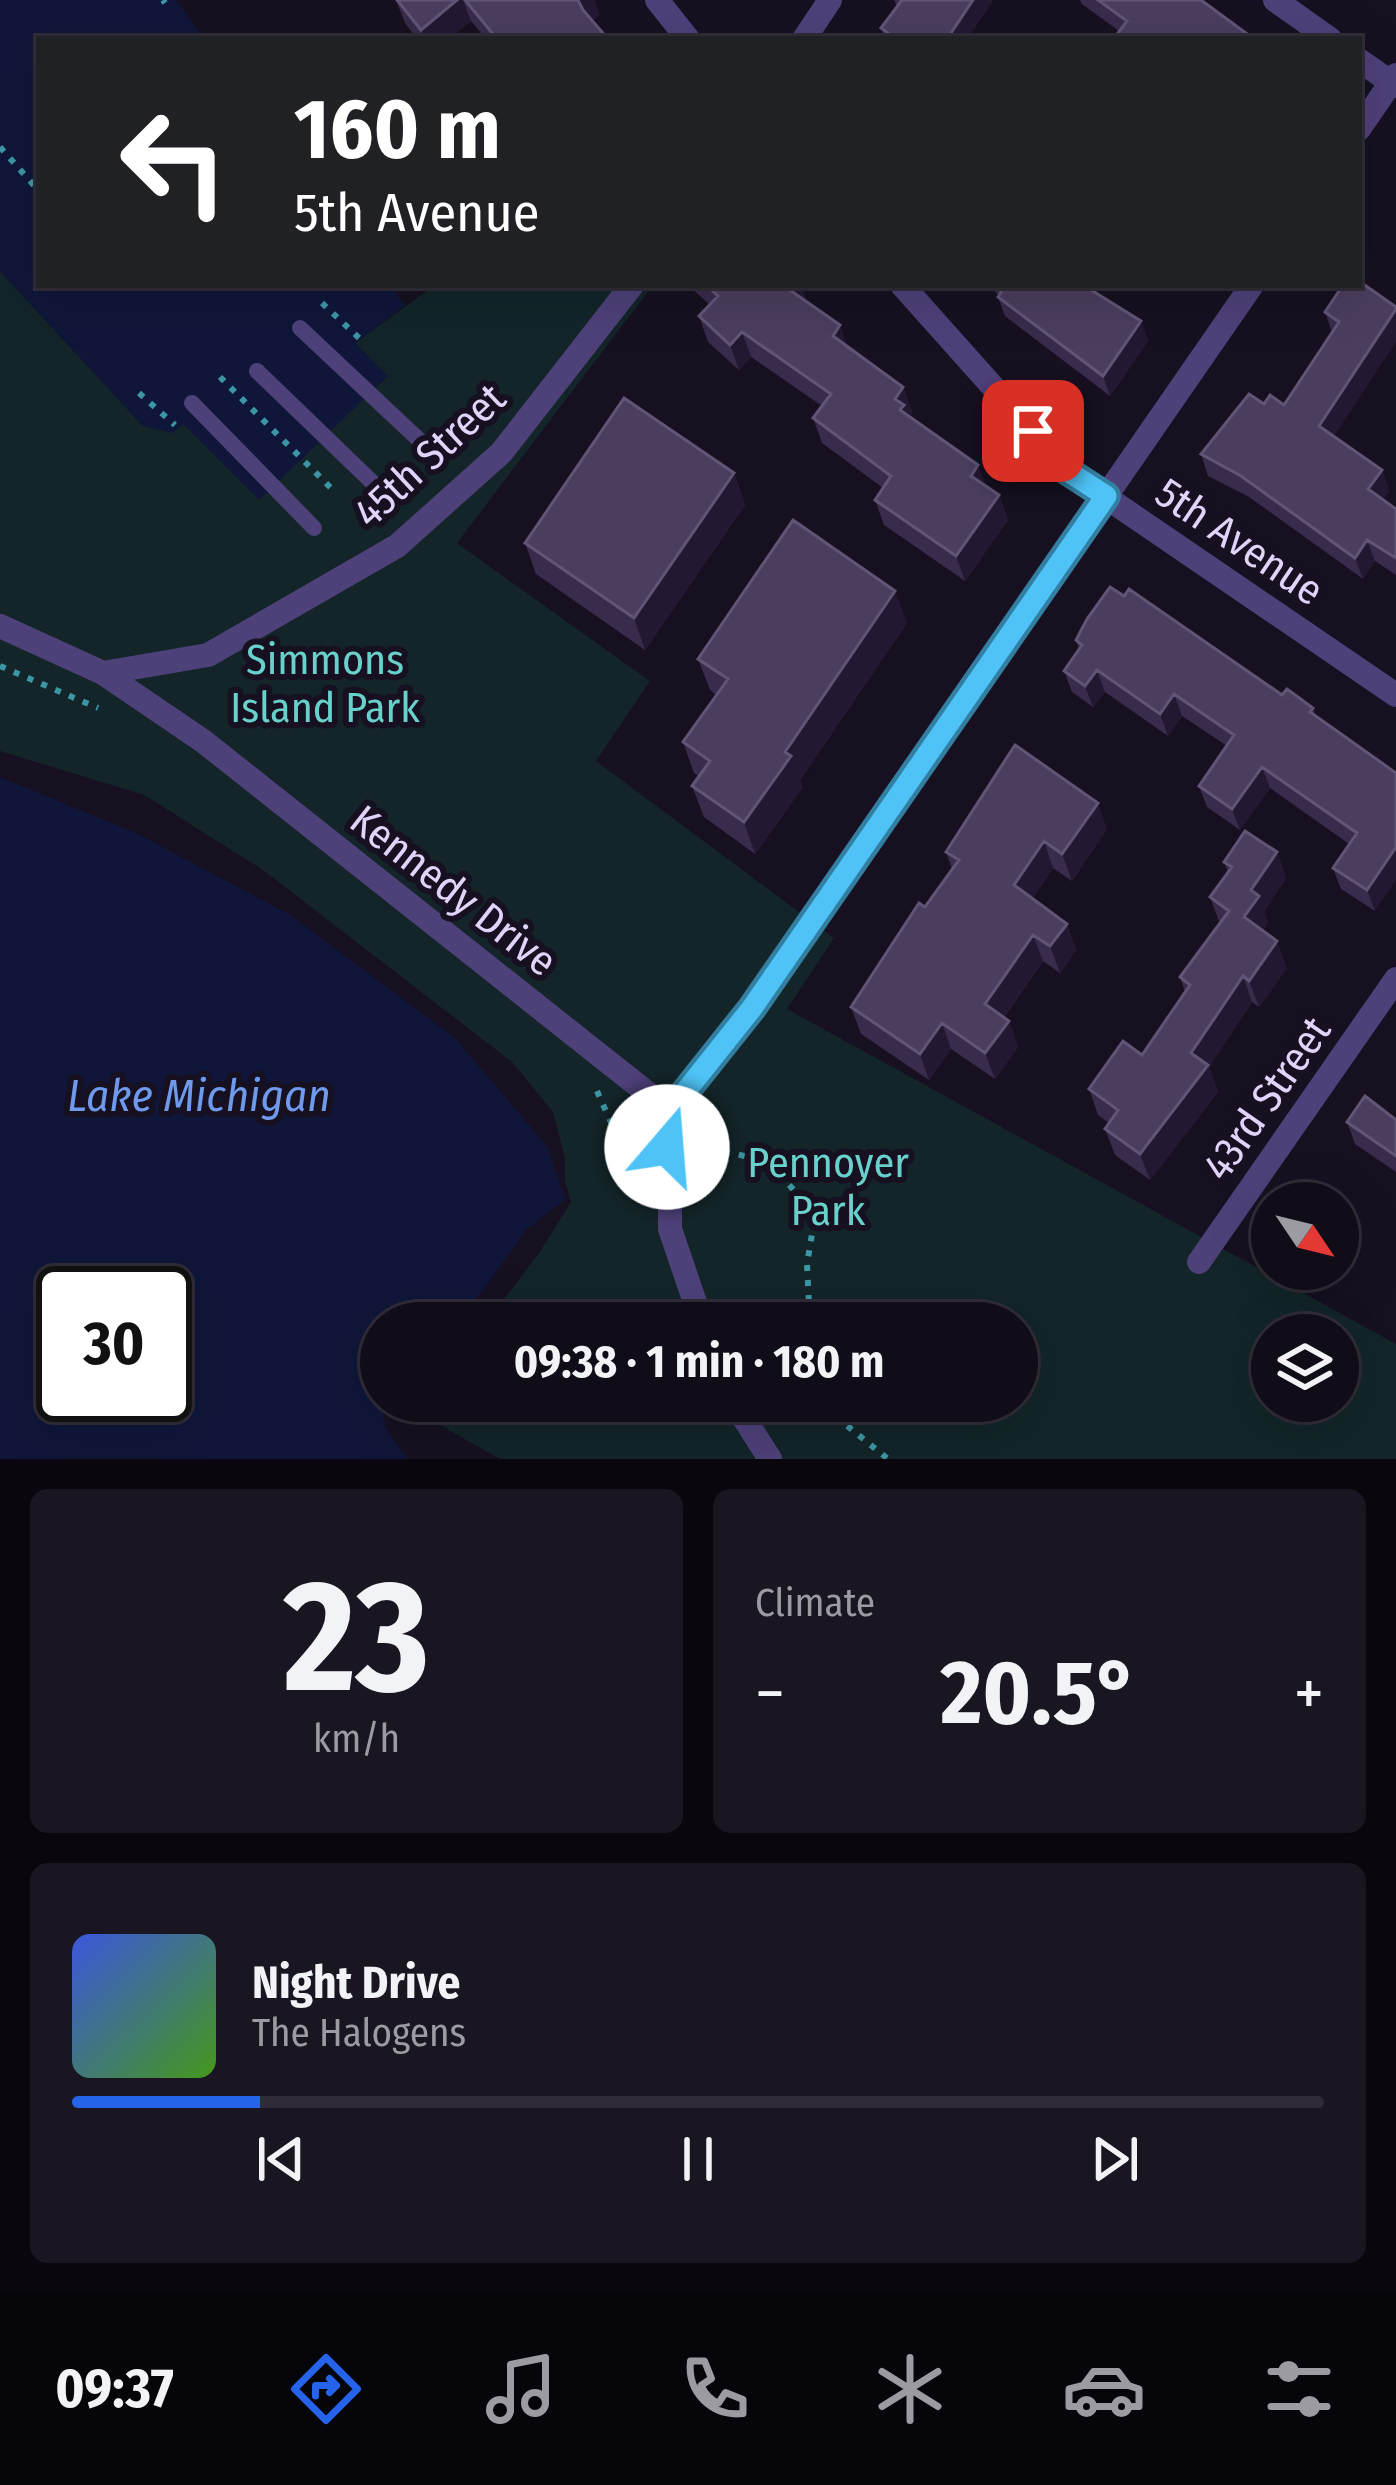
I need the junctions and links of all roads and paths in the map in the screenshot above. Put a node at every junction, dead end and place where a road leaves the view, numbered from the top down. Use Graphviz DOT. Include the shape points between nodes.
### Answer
graph roads {
  1 [pos="657,0"];
  2 [pos="830,0"];
  3 [pos="1275,0"];
  4 [pos="686,36"];
  5 [pos="806,36"];
  6 [pos="1326,36"];
  7 [pos="1362,62"];
  8 [pos="1394,81"];
  9 [pos="1362,125"];
  10 [pos="0,147"];
  11 [pos="36,188"];
  12 [pos="630,288"];
  13 [pos="905,288"];
  14 [pos="1250,288"];
  15 [pos="322,303"];
  16 [pos="300,328"];
  17 [pos="359,338"];
  18 [pos="257,371"];
  19 [pos="220,376"];
  20 [pos="139,393"];
  21 [pos="192,403"];
  22 [pos="177,428"];
  23 [pos="433,453"];
  24 [pos="372,482"];
  25 [pos="335,492"];
  26 [pos="1106,496"];
  27 [pos="314,528"];
  28 [pos="0,626"];
  29 [pos="103,673"];
  30 [pos="1396,695"];
  31 [pos="1396,979"];
  32 [pos="670,1111"];
  33 [pos="667,1147"];
  34 [pos="1199,1262"];
  35 [pos="695,1302"];
  36 [pos="809,1302"];
  37 [pos="746,1422"];
  38 [pos="842,1422"];
  39 [pos="770,1459"];
  40 [pos="888,1459"];
  1 -- 4 [label="street"];
  2 -- 5 [label="street"];
  3 -- 6 [label="street"];
  7 -- 8 [label="street"];
  8 -- 9 [label="street"];
  10 -- 11 [label="path"];
  12 -- 29 [label="street, 45th Street" via="501,453 397,547 208,655"];
  13 -- 26 [label="street, 5th Avenue" via="1049,453"];
  14 -- 26 [label="street"];
  15 -- 17 [label="path"];
  16 -- 23 [label="lane"];
  18 -- 24 [label="lane"];
  19 -- 25 [label="path"];
  20 -- 22 [label="path"];
  21 -- 27 [label="lane"];
  26 -- 30 [label="street, 5th Avenue"];
  26 -- 32 [label="street" via="752,1008"];
  28 -- 29 [label="street, Kennedy Drive"];
  29 -- 32 [label="street, Kennedy Drive" via="202,741"];
  31 -- 34 [label="street, 43rd Street"];
  32 -- 33 [label="street"];
  33 -- 35 [label="street" via="670,1229"];
  33 -- 36 [label="path" via="722,1151 778,1169 814,1216"];
  37 -- 39 [label="street"];
  38 -- 40 [label="path"];
}
